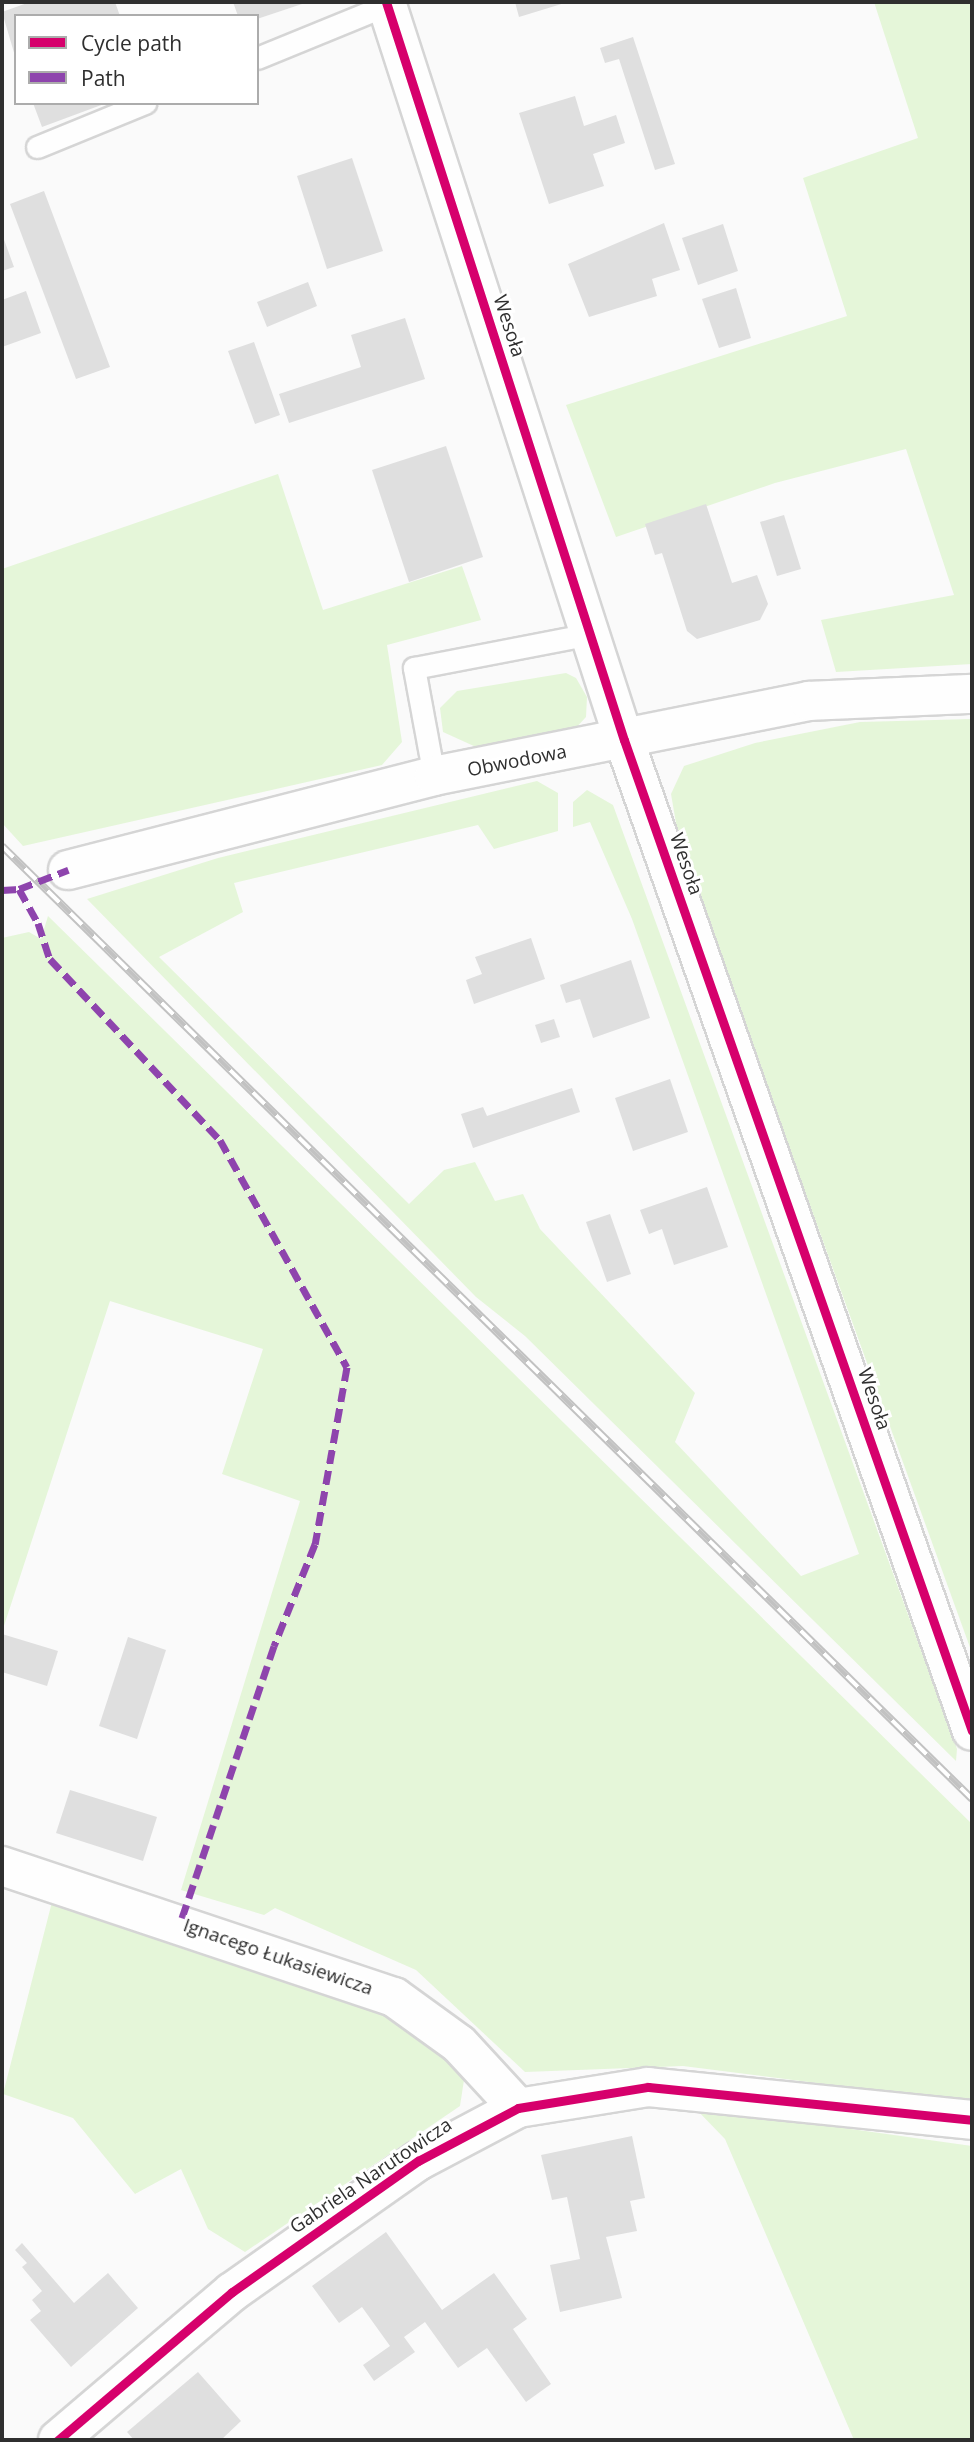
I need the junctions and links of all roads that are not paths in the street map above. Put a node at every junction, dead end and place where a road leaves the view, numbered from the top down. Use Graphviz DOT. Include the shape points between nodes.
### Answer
graph roads {
  1 [pos="387,3"];
  2 [pos="259,57"];
  3 [pos="140,105"];
  4 [pos="37,147"];
  5 [pos="590,634"];
  6 [pos="972,694"];
  7 [pos="624,740"];
  8 [pos="434,776"];
  9 [pos="68,870"];
  10 [pos="972,1731"];
  11 [pos="2,1866"];
  12 [pos="518,2108"];
  13 [pos="972,2120"];
  14 [pos="58,2440"];
  1 -- 2 [label="lane"];
  1 -- 5 [label="street, Wesoła"];
  3 -- 4 [label="lane"];
  5 -- 7 [label="street, Wesoła"];
  5 -- 8 [label="lane" via="414,668"];
  6 -- 7 [label="street, Obwodowa" via="809,701"];
  7 -- 8 [label="street, Obwodowa"];
  7 -- 10 [label="street, Wesoła"];
  8 -- 9 [label="street, Obwodowa"];
  11 -- 12 [label="street, Ignacego Łukasiewicza" via="394,1997 459,2044"];
  12 -- 13 [label="street, Gabriela Narutowicza" via="648,2087"];
  12 -- 14 [label="street, Gabriela Narutowicza" via="418,2161 232,2292"];
}
